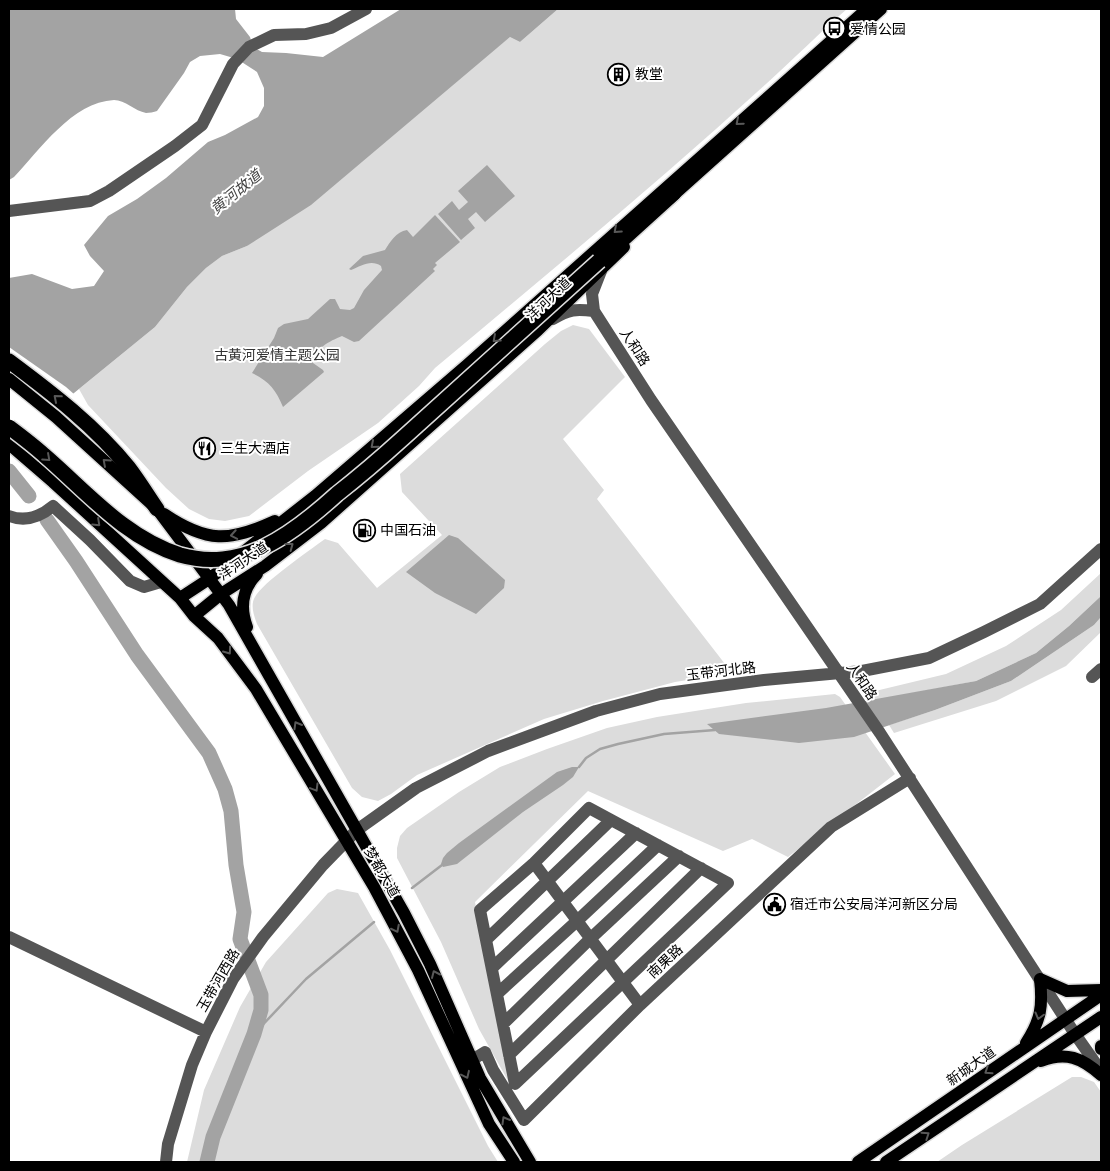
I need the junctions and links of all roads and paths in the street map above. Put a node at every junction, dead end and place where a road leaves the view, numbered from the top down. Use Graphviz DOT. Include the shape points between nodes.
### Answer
graph roads {
  1 [pos="366,9"];
  2 [pos="867,9"];
  3 [pos="881,9"];
  4 [pos="674,193"];
  5 [pos="9,211"];
  6 [pos="600,266"];
  7 [pos="594,311"];
  8 [pos="543,326"];
  9 [pos="9,361"];
  10 [pos="9,379"];
  11 [pos="9,427"];
  12 [pos="9,444"];
  13 [pos="157,509"];
  14 [pos="296,511"];
  15 [pos="9,516"];
  16 [pos="1101,549"];
  17 [pos="265,566"];
  18 [pos="209,579"];
  19 [pos="161,582"];
  20 [pos="220,594"];
  21 [pos="180,598"];
  22 [pos="229,605"];
  23 [pos="194,616"];
  24 [pos="255,651"];
  25 [pos="839,674"];
  26 [pos="910,778"];
  27 [pos="611,820"];
  28 [pos="357,830"];
  29 [pos="636,833"];
  30 [pos="347,841"];
  31 [pos="658,845"];
  32 [pos="679,856"];
  33 [pos="534,863"];
  34 [pos="701,868"];
  35 [pos="548,881"];
  36 [pos="562,901"];
  37 [pos="577,921"];
  38 [pos="9,937"];
  39 [pos="590,939"];
  40 [pos="486,940"];
  41 [pos="607,961"];
  42 [pos="492,968"];
  43 [pos="1040,979"];
  44 [pos="623,983"];
  45 [pos="1101,990"];
  46 [pos="497,994"];
  47 [pos="1101,995"];
  48 [pos="640,1005"];
  49 [pos="1101,1016"];
  50 [pos="1066,1019"];
  51 [pos="503,1024"];
  52 [pos="206,1032"];
  53 [pos="1075,1034"];
  54 [pos="1022,1048"];
  55 [pos="510,1056"];
  56 [pos="472,1060"];
  57 [pos="1005,1060"];
  58 [pos="1027,1067"];
  59 [pos="1101,1073"];
  60 [pos="1015,1075"];
  61 [pos="166,1162"];
  62 [pos="514,1162"];
  63 [pos="530,1162"];
  64 [pos="858,1162"];
  65 [pos="886,1162"];
  1 -- 5 [label="street" via="331,28 306,34 274,35 243,52 233,64 202,125 109,191 90,201"];
  2 -- 14 [label="main road, 洋河大道, one-way" via="467,365"];
  3 -- 4 [label="main road"];
  4 -- 6 [label="highway"];
  6 -- 7 [label="street" via="592,294"];
  6 -- 8 [label="main road, 洋河大道"];
  11 -- 6 [label="highway, one-way, bridge" via="136,536 194,558 229,559 280,538 325,505"];
  7 -- 8 [label="street" via="569,310"];
  7 -- 25 [label="street, 人和路" via="651,400"];
  17 -- 8 [label="main road, 洋河大道, one-way" via="321,523"];
  13 -- 9 [label="highway, one-way" via="129,469 98,434"];
  13 -- 10 [label="main road, 洋河大道, one-way" via="56,416"];
  12 -- 19 [label="main road, one-way"];
  14 -- 13 [label="main road, one-way" via="254,530 232,537 215,537 192,530"];
  13 -- 18 [label="main road, 洋河大道"];
  14 -- 18 [label="main road, 洋河大道"];
  15 -- 19 [label="street" via="23,520 33,518 53,506 130,581 144,587"];
  16 -- 25 [label="street, 玉带河北路" via="1040,604 984,632 929,658"];
  17 -- 20 [label="main road, 洋河大道"];
  17 -- 24 [label="main road" via="252,579 242,607"];
  18 -- 20 [label="main road, 洋河大道"];
  18 -- 21 [label="main road, 洋河大道"];
  19 -- 21 [label="main road"];
  20 -- 22 [label="main road, 洋河大道"];
  20 -- 23 [label="main road, 洋河大道"];
  21 -- 23 [label="main road"];
  22 -- 24 [label="main road, 梦都大道"];
  23 -- 30 [label="main road, 梦都大道, one-way" via="218,638 256,689"];
  28 -- 24 [label="main road, 梦都大道, one-way"];
  25 -- 26 [label="street, 人和路"];
  25 -- 28 [label="street, 玉带河北路" via="660,694 596,711 488,751 416,788"];
  26 -- 43 [label="street, 人和路"];
  26 -- 48 [label="street, 南果路" via="831,827"];
  27 -- 29 [label="street"];
  27 -- 33 [label="street" via="589,808"];
  27 -- 35 [label="street"];
  28 -- 30 [label="street, 玉带河北路"];
  56 -- 28 [label="main road, 梦都大道, one-way" via="430,964"];
  29 -- 31 [label="street"];
  29 -- 36 [label="street"];
  30 -- 52 [label="street, 玉带河西路" via="263,937 234,979"];
  30 -- 62 [label="main road, 梦都大道, one-way" via="418,970 489,1124"];
  31 -- 32 [label="street"];
  31 -- 37 [label="street"];
  32 -- 34 [label="street"];
  32 -- 39 [label="street"];
  33 -- 35 [label="street"];
  33 -- 40 [label="street" via="480,910"];
  34 -- 41 [label="street"];
  34 -- 44 [label="street" via="728,882"];
  35 -- 36 [label="street"];
  35 -- 40 [label="street"];
  36 -- 37 [label="street"];
  36 -- 42 [label="street"];
  37 -- 39 [label="street"];
  37 -- 46 [label="street"];
  38 -- 52 [label="street"];
  39 -- 41 [label="street"];
  39 -- 51 [label="street"];
  40 -- 42 [label="street"];
  41 -- 44 [label="street"];
  41 -- 55 [label="street"];
  42 -- 46 [label="street"];
  43 -- 45 [label="main road" via="1067,991"];
  43 -- 50 [label="street, 人和路"];
  43 -- 54 [label="main road, one-way" via="1041,1012"];
  44 -- 48 [label="street"];
  44 -- 55 [label="street" via="515,1084"];
  46 -- 51 [label="street"];
  47 -- 50 [label="main road, 新城大道"];
  48 -- 56 [label="street, 南果路" via="524,1120 485,1052"];
  49 -- 53 [label="main road"];
  50 -- 53 [label="street, 人和路"];
  50 -- 54 [label="main road, 新城大道"];
  51 -- 55 [label="street"];
  52 -- 61 [label="street, 玉带河西路" via="192,1065 168,1144"];
  53 -- 58 [label="main road"];
  53 -- 59 [label="street, 人和路"];
  54 -- 57 [label="main road, 新城大道"];
  63 -- 56 [label="main road, 梦都大道, one-way"];
  57 -- 60 [label="main road"];
  57 -- 64 [label="main road, 新城大道, one-way"];
  58 -- 59 [label="main road" via="1047,1059 1068,1057 1087,1063"];
  58 -- 60 [label="main road"];
  65 -- 60 [label="main road, one-way"];
}
